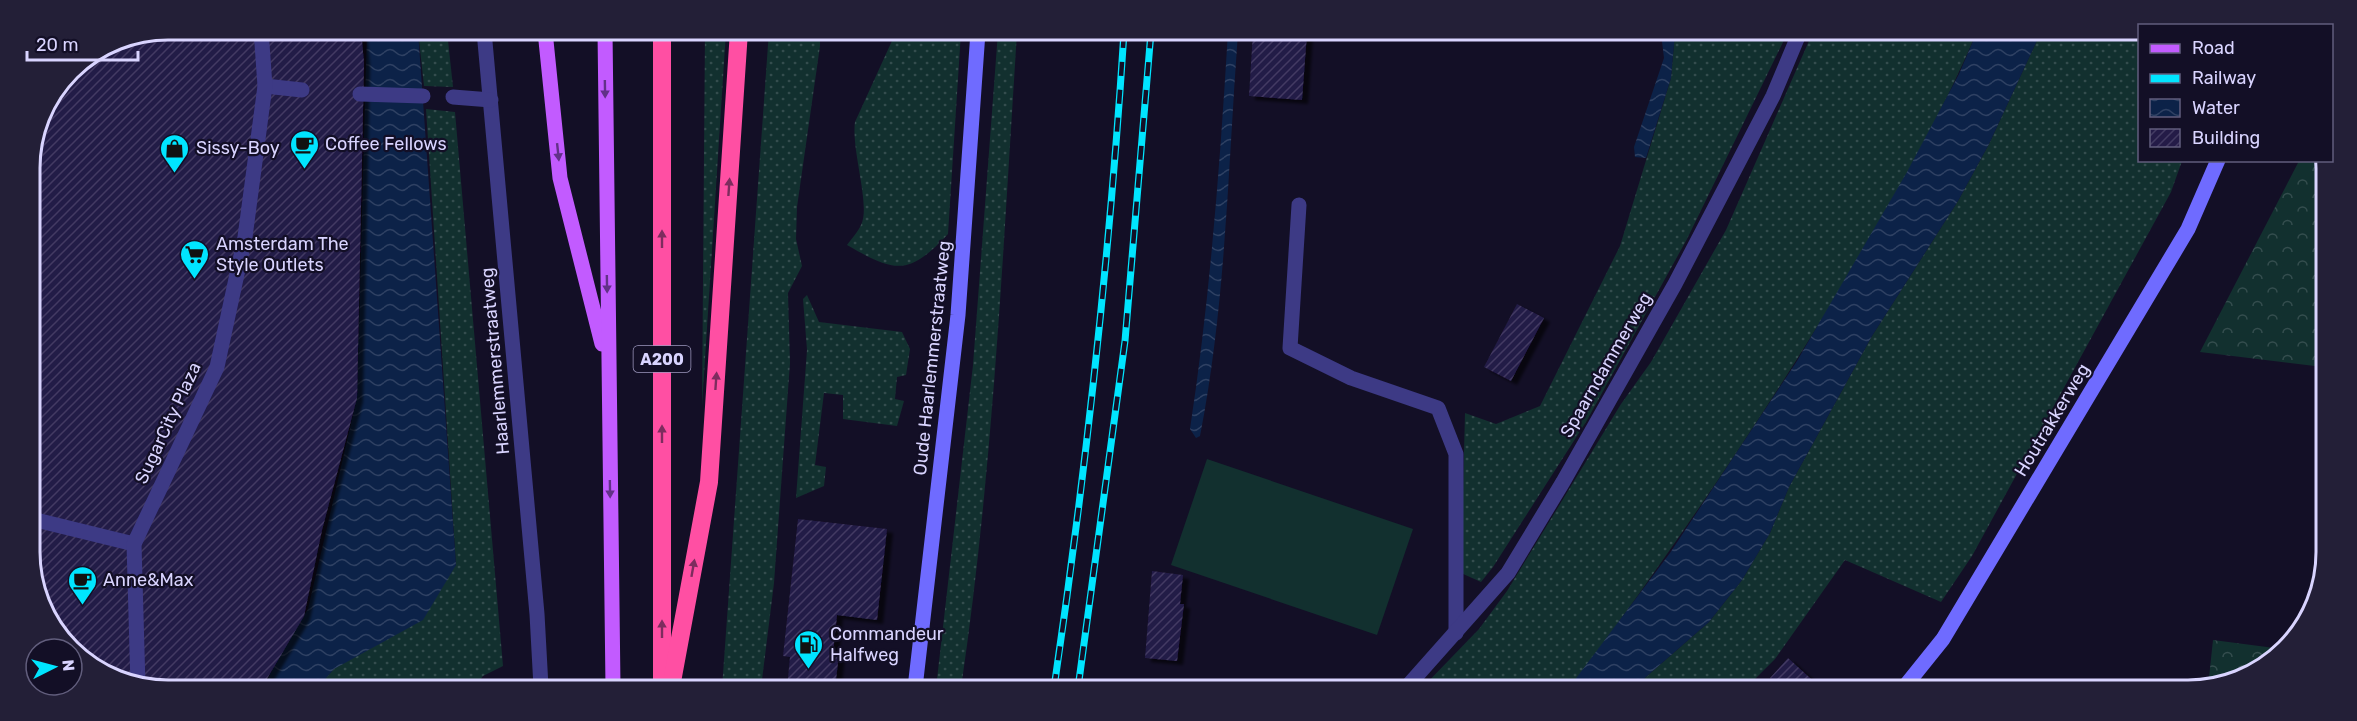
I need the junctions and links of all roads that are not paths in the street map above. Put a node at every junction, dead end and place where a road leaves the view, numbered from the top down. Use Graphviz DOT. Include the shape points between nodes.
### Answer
graph roads {
  1 [pos="262,40"];
  2 [pos="485,40"];
  3 [pos="546,40"];
  4 [pos="605,40"];
  5 [pos="662,40"];
  6 [pos="738,40"];
  7 [pos="977,40"];
  8 [pos="1796,40"];
  9 [pos="265,86"];
  10 [pos="302,90"];
  11 [pos="360,94"];
  12 [pos="423,96"];
  13 [pos="453,97"];
  14 [pos="491,100"];
  15 [pos="2217,162"];
  16 [pos="1299,205"];
  17 [pos="608,368"];
  18 [pos="40,521"];
  19 [pos="134,544"];
  20 [pos="1456,633"];
  21 [pos="138,676"];
  22 [pos="1413,680"];
  23 [pos="1910,680"];
  24 [pos="541,681"];
  25 [pos="613,681"];
  26 [pos="662,681"];
  27 [pos="672,681"];
  28 [pos="916,681"];
  1 -- 9 [label="street, SugarCity Plaza"];
  2 -- 14 [label="street, Haarlemmerstraatweg"];
  3 -- 17 [label="main road, A200, one-way" via="560,178"];
  4 -- 17 [label="main road, A200, one-way"];
  26 -- 5 [label="highway, A200, one-way"];
  27 -- 6 [label="highway, A200, one-way" via="709,482"];
  7 -- 28 [label="street, Oude Haarlemmerstraatweg" via="958,315"];
  8 -- 20 [label="street, Spaarndammerweg" via="1773,96 1675,284 1563,482 1508,573"];
  9 -- 10 [label="street"];
  9 -- 19 [label="street, SugarCity Plaza" via="245,237 217,367"];
  11 -- 12 [label="street"];
  13 -- 14 [label="street"];
  14 -- 24 [label="street, Haarlemmerstraatweg"];
  15 -- 23 [label="street, Houtrakkerweg" via="2188,229 2153,290 1943,639"];
  16 -- 20 [label="street" via="1290,348 1351,378 1438,408 1455,454"];
  17 -- 25 [label="main road, A200, one-way"];
  18 -- 19 [label="street"];
  19 -- 21 [label="street, SugarCity Plaza"];
  20 -- 22 [label="street, Spaarndammerweg"];
}
